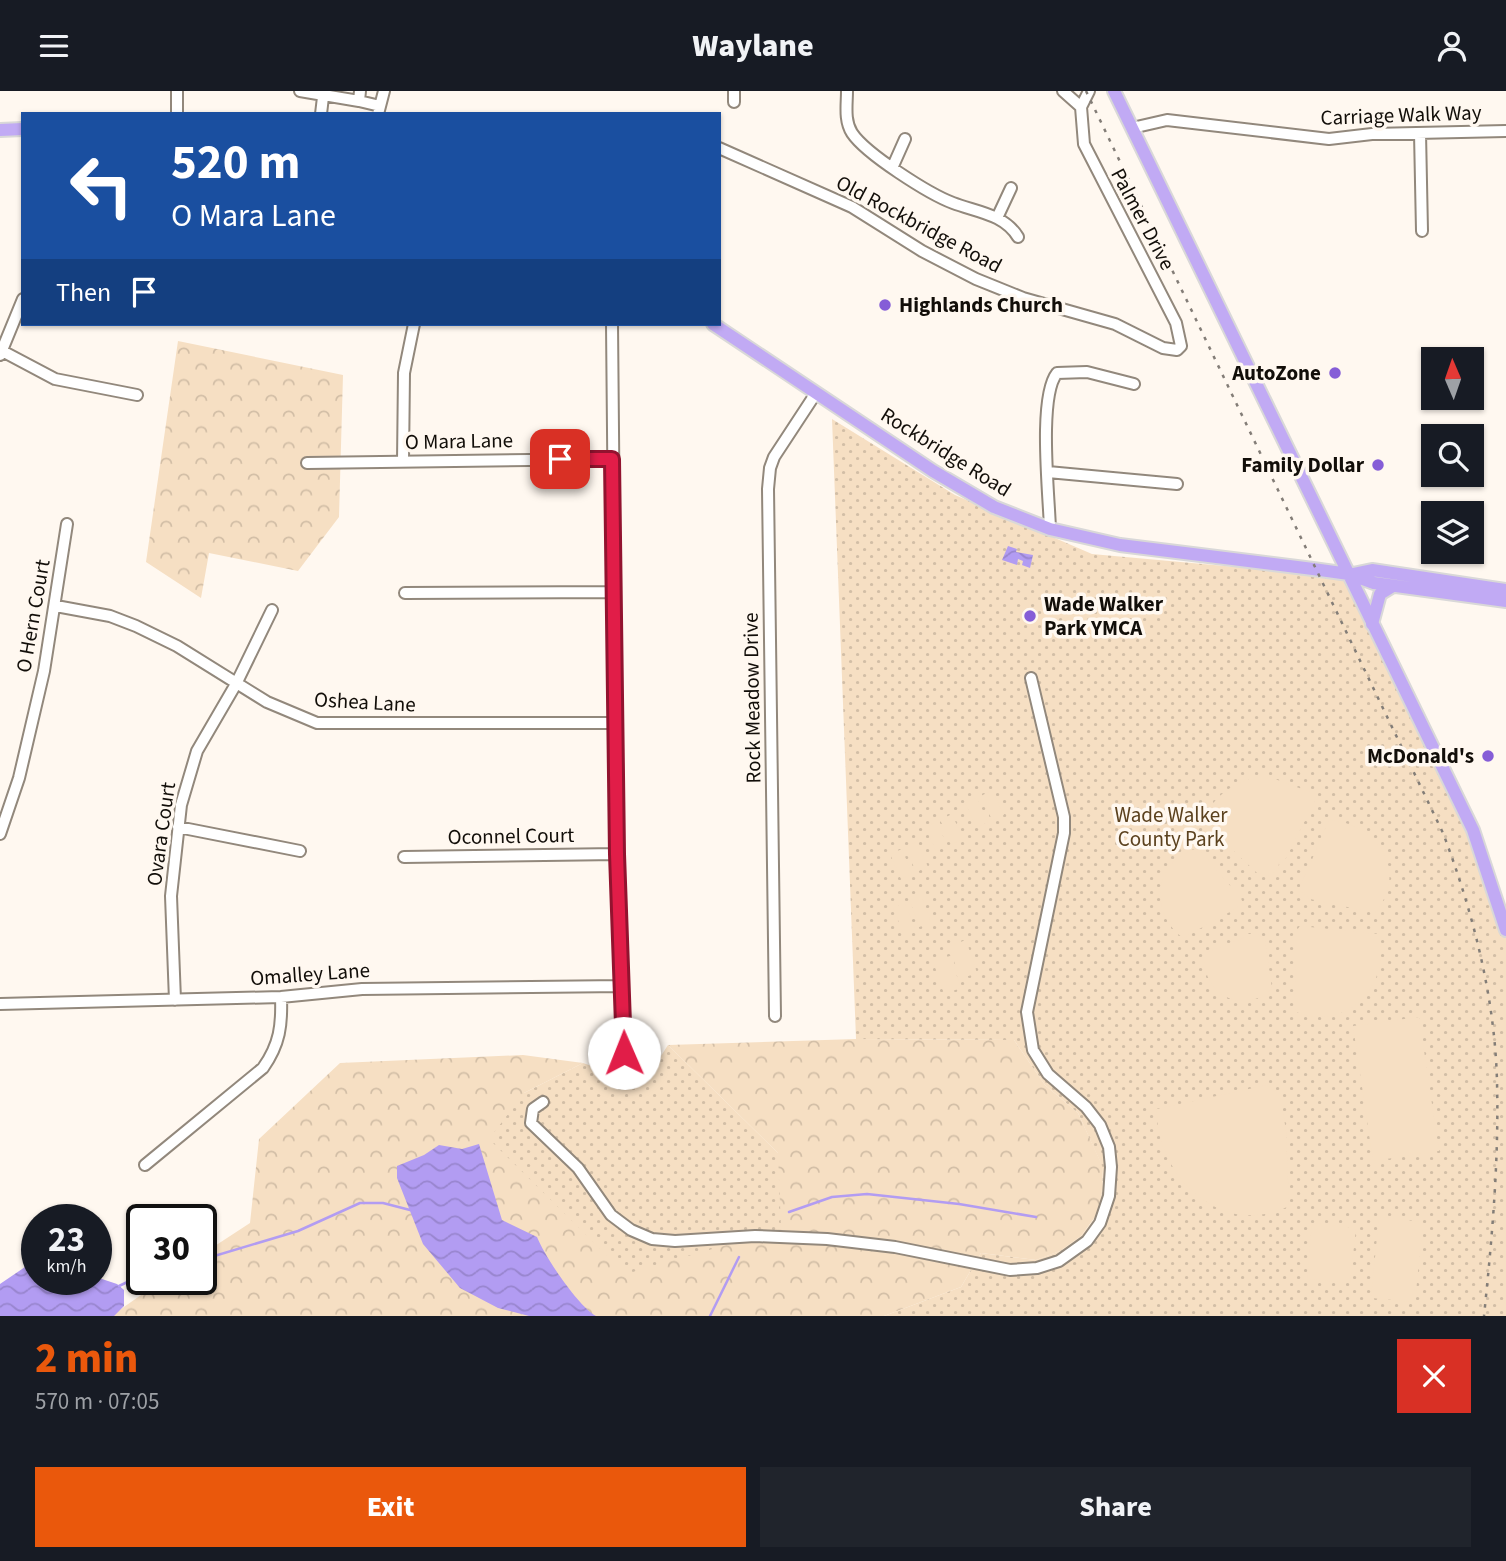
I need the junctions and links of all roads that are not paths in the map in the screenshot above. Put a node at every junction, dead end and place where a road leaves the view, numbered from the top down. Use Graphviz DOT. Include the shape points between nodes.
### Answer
graph roads {
  1 [pos="177,91"];
  2 [pos="300,91"];
  3 [pos="384,91"];
  4 [pos="847,91"];
  5 [pos="1063,91"];
  6 [pos="1089,91"];
  7 [pos="1114,91"];
  8 [pos="360,96"];
  9 [pos="323,97"];
  10 [pos="1080,107"];
  11 [pos="177,112"];
  12 [pos="321,112"];
  13 [pos="380,112"];
  14 [pos="1132,128"];
  15 [pos="21,129"];
  16 [pos="0,130"];
  17 [pos="1506,131"];
  18 [pos="1420,133"];
  19 [pos="905,139"];
  20 [pos="721,149"];
  21 [pos="893,166"];
  22 [pos="1011,188"];
  23 [pos="997,218"];
  24 [pos="1422,231"];
  25 [pos="1018,237"];
  26 [pos="21,304"];
  27 [pos="414,326"];
  28 [pos="612,326"];
  29 [pos="716,326"];
  30 [pos="1181,346"];
  31 [pos="1,353"];
  32 [pos="1134,384"];
  33 [pos="816,393"];
  34 [pos="137,395"];
  35 [pos="612,459"];
  36 [pos="403,461"];
  37 [pos="307,463"];
  38 [pos="1048,471"];
  39 [pos="1177,484"];
  40 [pos="68,524"];
  41 [pos="1050,529"];
  42 [pos="1349,574"];
  43 [pos="1394,586"];
  44 [pos="1506,590"];
  45 [pos="615,592"];
  46 [pos="405,593"];
  47 [pos="1506,601"];
  48 [pos="55,606"];
  49 [pos="272,610"];
  50 [pos="1372,624"];
  51 [pos="1031,678"];
  52 [pos="236,684"];
  53 [pos="617,723"];
  54 [pos="178,827"];
  55 [pos="0,834"];
  56 [pos="300,851"];
  57 [pos="617,854"];
  58 [pos="404,857"];
  59 [pos="1506,929"];
  60 [pos="623,986"];
  61 [pos="281,997"];
  62 [pos="176,1000"];
  63 [pos="0,1004"];
  64 [pos="775,1016"];
  65 [pos="624,1053"];
  66 [pos="543,1102"];
  67 [pos="145,1164"];
  1 -- 11 [label="street"];
  2 -- 9 [label="street"];
  3 -- 13 [label="street"];
  4 -- 21 [label="street" via="852,133"];
  5 -- 10 [label="street"];
  6 -- 10 [label="street"];
  7 -- 14 [label="main road"];
  8 -- 9 [label="street"];
  8 -- 13 [label="street"];
  9 -- 12 [label="street"];
  10 -- 30 [label="street, Palmer Drive" via="1084,143 1176,323"];
  14 -- 18 [label="street, Carriage Walk Way" via="1167,120 1329,139"];
  14 -- 42 [label="main road"];
  15 -- 16 [label="main road"];
  17 -- 18 [label="street, Carriage Walk Way"];
  18 -- 24 [label="street"];
  19 -- 21 [label="street"];
  20 -- 30 [label="street, Old Rockbridge Road" via="852,207 976,279 1023,298 1115,324 1172,351"];
  21 -- 23 [label="street" via="930,193"];
  22 -- 23 [label="street"];
  23 -- 25 [label="street"];
  26 -- 31 [label="street"];
  27 -- 36 [label="street" via="404,373"];
  28 -- 35 [label="street"];
  29 -- 33 [label="main road, Rockbridge Road"];
  31 -- 34 [label="street" via="55,379"];
  32 -- 38 [label="street" via="1087,372 1057,373 1048,393"];
  33 -- 41 [label="main road, Rockbridge Road" via="994,507"];
  33 -- 64 [label="street, Rock Meadow Drive" via="769,468"];
  35 -- 36 [label="street, O Mara Lane"];
  35 -- 45 [label="street"];
  36 -- 37 [label="street, O Mara Lane"];
  38 -- 39 [label="street"];
  38 -- 41 [label="street"];
  40 -- 48 [label="street, O Hern Court"];
  41 -- 42 [label="main road, Rockbridge Road" via="1120,545"];
  42 -- 43 [label="main road, Rockbridge Road"];
  42 -- 44 [label="main road, Rockbridge Road" via="1373,570"];
  42 -- 50 [label="main road"];
  43 -- 47 [label="main road, Rockbridge Road"];
  43 -- 50 [label="main road" via="1380,594"];
  45 -- 46 [label="street"];
  45 -- 53 [label="street"];
  48 -- 52 [label="street, Oshea Lane" via="136,626"];
  48 -- 55 [label="street, O Hern Court" via="32,727"];
  49 -- 52 [label="street, Ovara Court"];
  50 -- 59 [label="main road" via="1473,830"];
  51 -- 66 [label="street" via="1064,833 1027,1012 1033,1050 1048,1075 1093,1116 1111,1156 1105,1213 1078,1249 1048,1265 1010,1270 827,1239 653,1239 611,1215 579,1168 531,1123 533,1109"];
  52 -- 53 [label="street, Oshea Lane" via="295,716 328,724"];
  52 -- 54 [label="street, Ovara Court" via="197,751"];
  53 -- 57 [label="street"];
  54 -- 56 [label="street"];
  54 -- 62 [label="street, Ovara Court" via="171,896"];
  57 -- 58 [label="street, Oconnel Court"];
  57 -- 60 [label="street"];
  60 -- 61 [label="street, Omalley Lane" via="362,989"];
  60 -- 65 [label="street"];
  61 -- 62 [label="street, Omalley Lane"];
  61 -- 67 [label="street" via="281,1034 263,1068"];
  62 -- 63 [label="street, Omalley Lane"];
}
